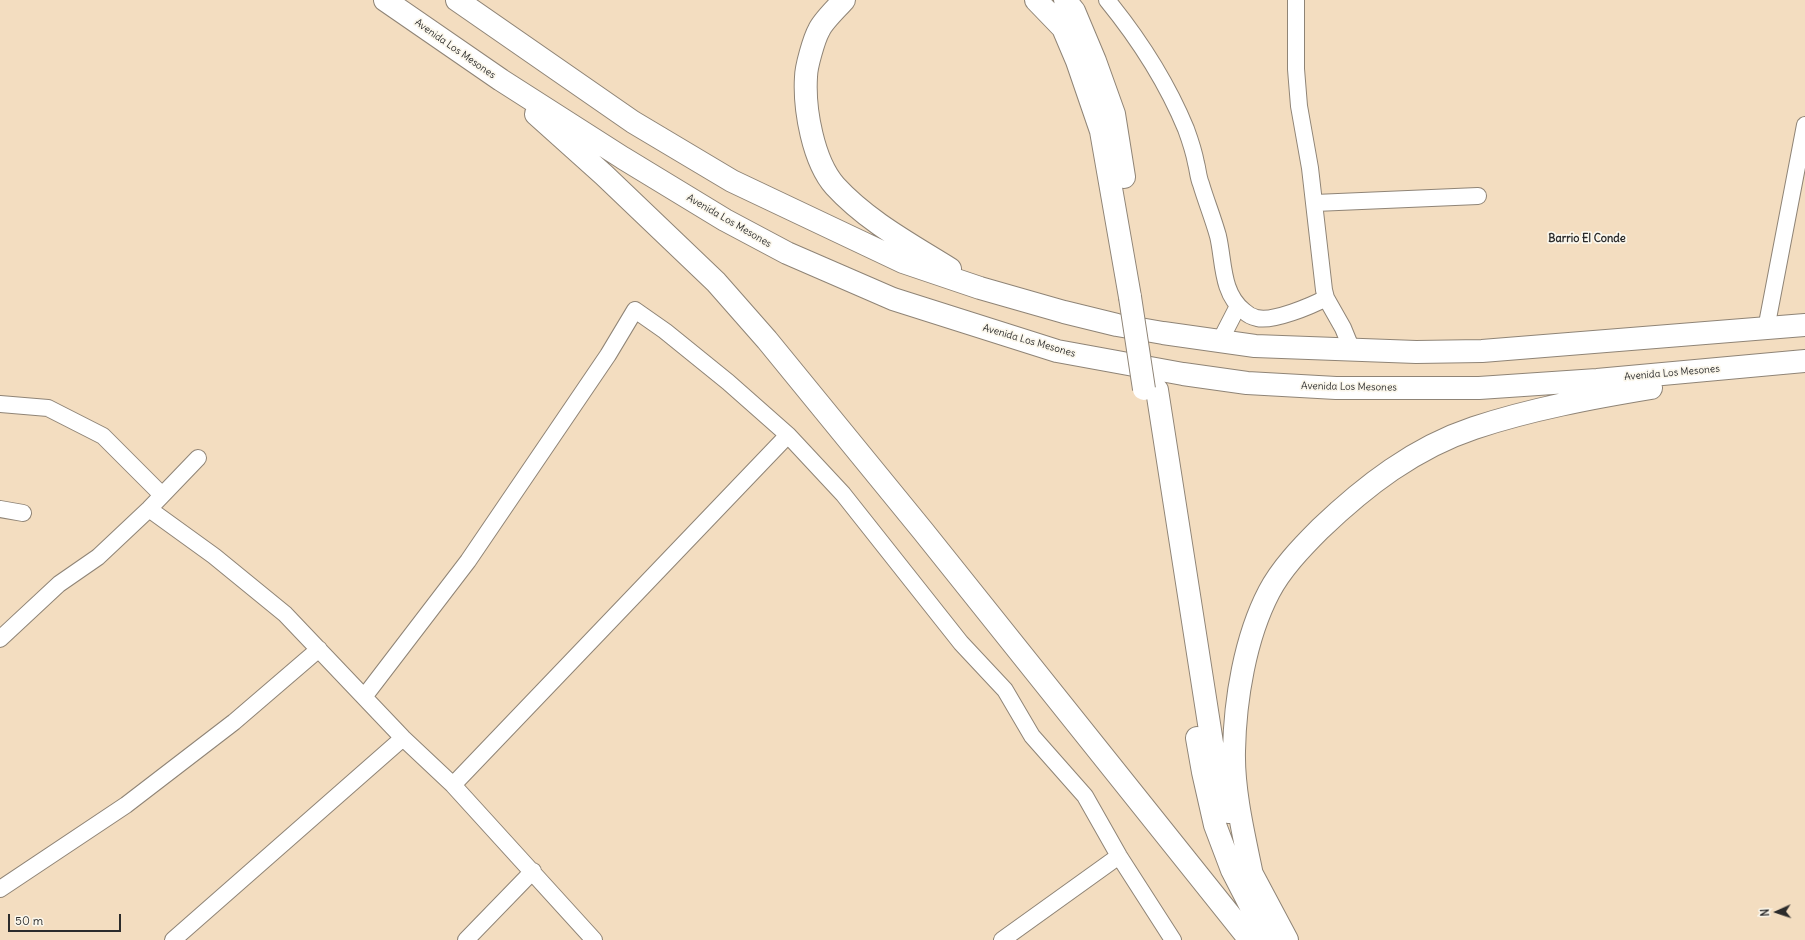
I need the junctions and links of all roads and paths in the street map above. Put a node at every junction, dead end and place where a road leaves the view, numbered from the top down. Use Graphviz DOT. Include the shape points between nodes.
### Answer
graph roads {
  1 [pos="385,0"];
  2 [pos="457,0"];
  3 [pos="844,0"];
  4 [pos="1036,0"];
  5 [pos="1065,0"];
  6 [pos="1107,0"];
  7 [pos="1296,0"];
  8 [pos="501,80"];
  9 [pos="1805,125"];
  10 [pos="1478,196"];
  11 [pos="1315,203"];
  12 [pos="980,288"];
  13 [pos="1136,298"];
  14 [pos="1326,298"];
  15 [pos="1238,306"];
  16 [pos="1805,325"];
  17 [pos="1766,330"];
  18 [pos="1220,341"];
  19 [pos="1352,350"];
  20 [pos="1805,361"];
  21 [pos="1775,363"];
  22 [pos="1151,390"];
  23 [pos="0,404"];
  24 [pos="788,436"];
  25 [pos="198,458"];
  26 [pos="162,495"];
  27 [pos="0,509"];
  28 [pos="149,509"];
  29 [pos="23,513"];
  30 [pos="0,639"];
  31 [pos="319,649"];
  32 [pos="364,697"];
  33 [pos="403,738"];
  34 [pos="453,785"];
  35 [pos="1119,856"];
  36 [pos="533,871"];
  37 [pos="1252,876"];
  38 [pos="0,889"];
  39 [pos="1170,939"];
  40 [pos="173,940"];
  41 [pos="466,940"];
  42 [pos="594,940"];
  43 [pos="1002,940"];
  44 [pos="1250,940"];
  45 [pos="1268,940"];
  46 [pos="1287,940"];
  1 -- 8 [label="highway, Avenida Los Mesones"];
  2 -- 12 [label="highway" via="633,122 732,181 903,262"];
  3 -- 12 [label="highway" via="819,29 806,75 806,109 818,156 834,185 860,208 893,234"];
  4 -- 13 [label="highway" via="1064,28 1078,62 1101,131"];
  5 -- 13 [label="highway" via="1074,11 1114,114"];
  6 -- 15 [label="street" via="1147,56 1185,128 1218,237 1225,280"];
  7 -- 11 [label="street" via="1299,106"];
  8 -- 21 [label="highway, Avenida Los Mesones" via="725,220 787,253 893,299 1057,351 1247,383 1336,388 1479,388"];
  8 -- 44 [label="highway" via="716,282 767,340"];
  9 -- 17 [label="street"];
  10 -- 11 [label="street"];
  11 -- 14 [label="street"];
  12 -- 18 [label="highway" via="1117,325"];
  13 -- 22 [label="highway"];
  14 -- 15 [label="street" via="1295,312 1265,318 1250,316"];
  14 -- 19 [label="street"];
  15 -- 18 [label="street"];
  16 -- 17 [label="highway"];
  17 -- 19 [label="highway" via="1482,351"];
  18 -- 19 [label="highway" via="1255,346"];
  20 -- 21 [label="highway, Avenida Los Mesones"];
  21 -- 37 [label="highway" via="1556,406 1473,428 1398,464 1331,519 1284,570 1269,592 1251,636 1237,709 1234,753 1239,808"];
  22 -- 37 [label="highway" via="1212,743 1235,838"];
  22 -- 45 [label="highway" via="1160,481 1203,772 1215,825 1232,870"];
  23 -- 26 [label="street" via="48,408 102,436"];
  24 -- 32 [label="street" via="728,382 635,310 468,562"];
  24 -- 34 [label="street"];
  24 -- 35 [label="street" via="843,494 961,643 1005,690 1032,736 1086,796"];
  25 -- 26 [label="street"];
  26 -- 28 [label="street"];
  27 -- 29 [label="street"];
  28 -- 30 [label="street" via="98,557 59,584"];
  28 -- 31 [label="street" via="214,556 285,614"];
  31 -- 32 [label="street"];
  31 -- 38 [label="street" via="234,722 126,805"];
  32 -- 33 [label="street"];
  33 -- 34 [label="street"];
  33 -- 40 [label="street"];
  34 -- 36 [label="street"];
  35 -- 39 [label="street"];
  35 -- 43 [label="street"];
  36 -- 41 [label="street"];
  36 -- 42 [label="street"];
  37 -- 46 [label="highway"];
}
